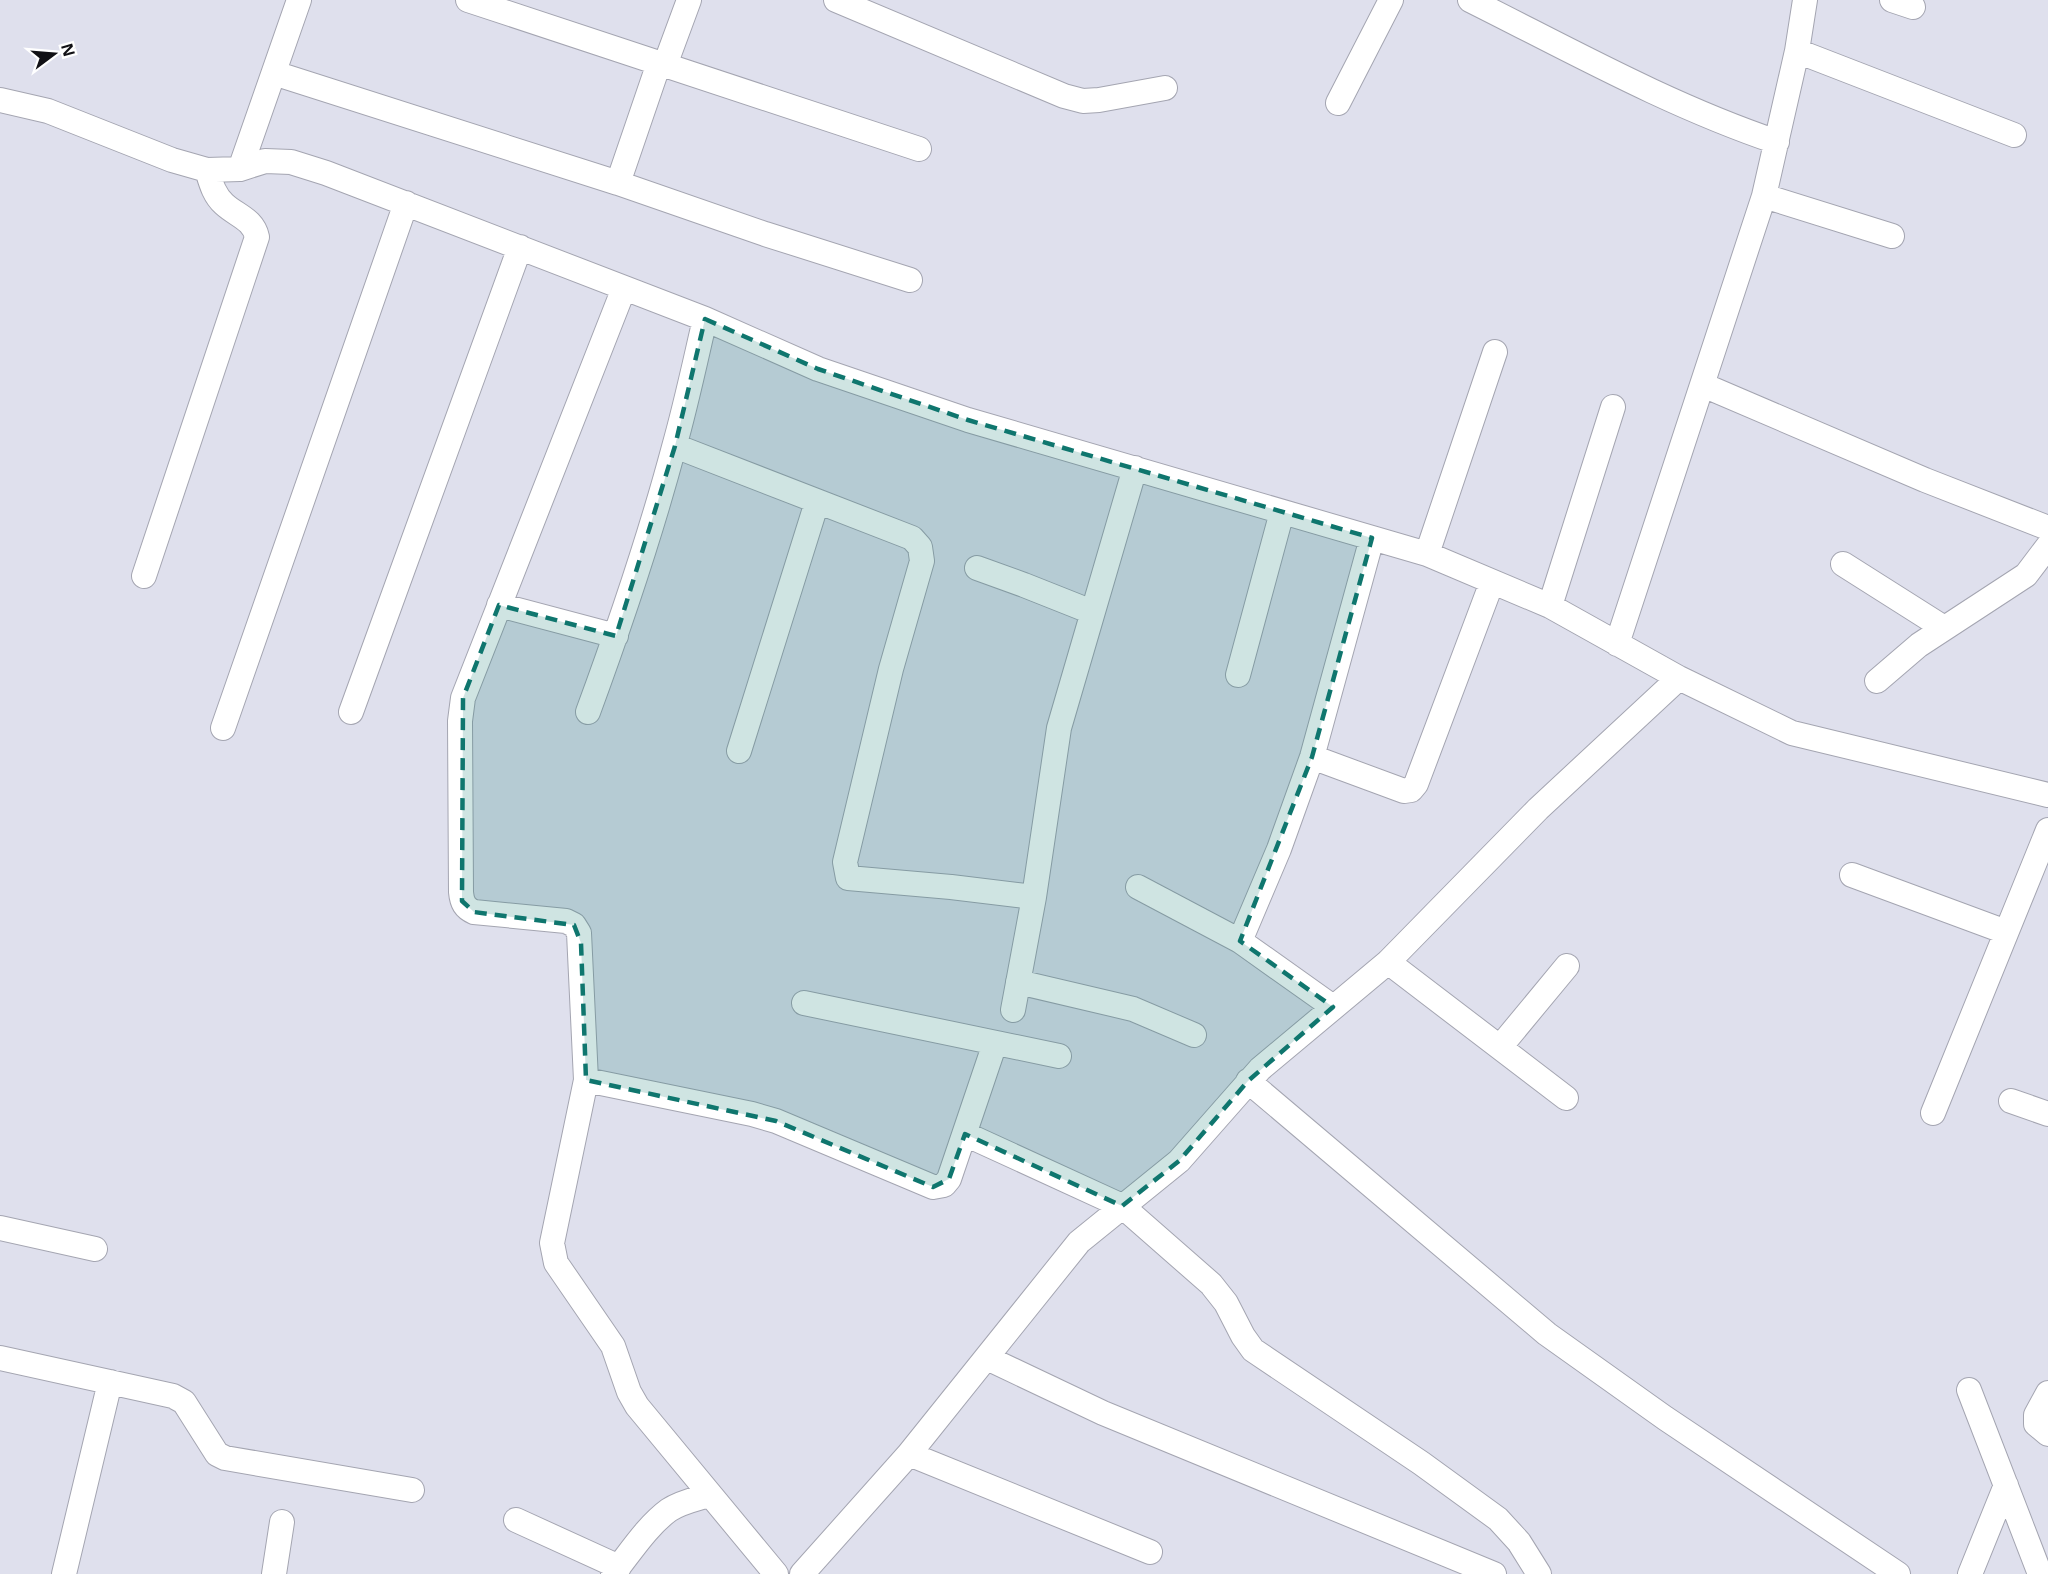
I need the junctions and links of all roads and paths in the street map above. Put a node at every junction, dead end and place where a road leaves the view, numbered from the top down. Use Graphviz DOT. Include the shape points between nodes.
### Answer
graph roads {
  1 [pos="299,0"];
  2 [pos="468,0"];
  3 [pos="689,0"];
  4 [pos="836,0"];
  5 [pos="1391,0"];
  6 [pos="1470,0"];
  7 [pos="1805,0"];
  8 [pos="1797,51"];
  9 [pos="662,64"];
  10 [pos="274,73"];
  11 [pos="1165,88"];
  12 [pos="0,100"];
  13 [pos="1338,103"];
  14 [pos="2014,135"];
  15 [pos="1777,142"];
  16 [pos="919,148"];
  17 [pos="240,169"];
  18 [pos="207,170"];
  19 [pos="618,183"];
  20 [pos="1764,196"];
  21 [pos="406,203"];
  22 [pos="1892,236"];
  23 [pos="520,247"];
  24 [pos="910,280"];
  25 [pos="624,288"];
  26 [pos="705,319"];
  27 [pos="1495,352"];
  28 [pos="1703,385"];
  29 [pos="1613,407"];
  30 [pos="675,446"];
  31 [pos="1135,468"];
  32 [pos="818,502"];
  33 [pos="1282,512"];
  34 [pos="2048,528"];
  35 [pos="1372,538"];
  36 [pos="2048,546"];
  37 [pos="1427,554"];
  38 [pos="1843,564"];
  39 [pos="977,568"];
  40 [pos="144,576"];
  41 [pos="1492,582"];
  42 [pos="499,605"];
  43 [pos="1550,606"];
  44 [pos="1092,612"];
  45 [pos="1944,628"];
  46 [pos="616,636"];
  47 [pos="1617,644"];
  48 [pos="1238,675"];
  49 [pos="1679,678"];
  50 [pos="1877,681"];
  51 [pos="351,712"];
  52 [pos="588,712"];
  53 [pos="223,728"];
  54 [pos="739,751"];
  55 [pos="1312,757"];
  56 [pos="2048,795"];
  57 [pos="2048,830"];
  58 [pos="1852,875"];
  59 [pos="1138,887"];
  60 [pos="1034,897"];
  61 [pos="2006,932"];
  62 [pos="1240,941"];
  63 [pos="1388,962"];
  64 [pos="1567,966"];
  65 [pos="1018,982"];
  66 [pos="804,1003"];
  67 [pos="1333,1007"];
  68 [pos="1013,1010"];
  69 [pos="1194,1035"];
  70 [pos="995,1043"];
  71 [pos="1500,1047"];
  72 [pos="1059,1056"];
  73 [pos="586,1080"];
  74 [pos="1248,1081"];
  75 [pos="1566,1098"];
  76 [pos="2011,1101"];
  77 [pos="1933,1113"];
  78 [pos="2048,1114"];
  79 [pos="965,1134"];
  80 [pos="1122,1206"];
  81 [pos="0,1228"];
  82 [pos="95,1249"];
  83 [pos="0,1358"];
  84 [pos="987,1358"];
  85 [pos="110,1382"];
  86 [pos="1969,1390"];
  87 [pos="2048,1393"];
  88 [pos="2048,1434"];
  89 [pos="909,1454"];
  90 [pos="2006,1485"];
  91 [pos="412,1490"];
  92 [pos="709,1495"];
  93 [pos="516,1520"];
  94 [pos="282,1522"];
  95 [pos="1150,1552"];
  96 [pos="616,1570"];
  97 [pos="64,1574"];
  98 [pos="273,1574"];
  99 [pos="776,1574"];
  100 [pos="802,1574"];
  101 [pos="1494,1574"];
  102 [pos="1539,1574"];
  103 [pos="1898,1574"];
  104 [pos="1970,1574"];
  105 [pos="2040,1574"];
  1 -- 10 [label="street"];
  2 -- 9 [label="street"];
  3 -- 9 [label="street"];
  4 -- 11 [label="street" via="1064,96 1099,100"];
  5 -- 13 [label="street"];
  6 -- 15 [label="street" via="1632,81 1733,127"];
  7 -- 8 [label="street"];
  8 -- 14 [label="street"];
  8 -- 15 [label="street"];
  9 -- 16 [label="street"];
  9 -- 19 [label="street"];
  10 -- 17 [label="street"];
  10 -- 19 [label="street"];
  12 -- 18 [label="street" via="48,111"];
  15 -- 20 [label="street"];
  17 -- 18 [label="street"];
  17 -- 21 [label="street" via="265,161 291,162"];
  18 -- 40 [label="street" via="213,189 224,204 251,222 258,237"];
  19 -- 24 [label="street"];
  20 -- 22 [label="street"];
  20 -- 28 [label="street"];
  21 -- 23 [label="street"];
  21 -- 53 [label="street"];
  23 -- 25 [label="street"];
  23 -- 51 [label="street"];
  25 -- 26 [label="street"];
  25 -- 42 [label="street"];
  26 -- 30 [label="street"];
  26 -- 31 [label="street" via="818,369 968,420"];
  27 -- 37 [label="street"];
  28 -- 34 [label="street"];
  28 -- 47 [label="street"];
  29 -- 43 [label="street"];
  30 -- 32 [label="street"];
  30 -- 46 [label="street"];
  31 -- 33 [label="street"];
  31 -- 44 [label="street"];
  32 -- 54 [label="street"];
  32 -- 60 [label="street" via="912,538 920,547 922,561 891,669 845,862 848,878"];
  33 -- 35 [label="street"];
  33 -- 48 [label="street"];
  35 -- 37 [label="street"];
  35 -- 55 [label="street"];
  36 -- 45 [label="street" via="2026,575"];
  37 -- 41 [label="street"];
  38 -- 45 [label="street"];
  39 -- 44 [label="street"];
  41 -- 43 [label="street"];
  41 -- 55 [label="street" via="1411,790"];
  42 -- 46 [label="street"];
  42 -- 73 [label="street" via="463,698 460,721 462,901 474,912 574,925 581,944"];
  43 -- 47 [label="street"];
  44 -- 60 [label="street" via="1059,728"];
  45 -- 50 [label="street"];
  46 -- 52 [label="street"];
  47 -- 49 [label="street"];
  49 -- 56 [label="street" via="1792,733"];
  49 -- 63 [label="street" via="1538,809"];
  55 -- 62 [label="street"];
  57 -- 61 [label="street"];
  58 -- 61 [label="street"];
  59 -- 62 [label="street"];
  60 -- 65 [label="street"];
  61 -- 77 [label="street"];
  62 -- 67 [label="street"];
  63 -- 67 [label="street"];
  63 -- 71 [label="street"];
  64 -- 71 [label="street"];
  65 -- 68 [label="street"];
  65 -- 69 [label="street" via="1133,1009"];
  66 -- 70 [label="street"];
  67 -- 74 [label="street"];
  70 -- 72 [label="street"];
  70 -- 79 [label="street"];
  71 -- 75 [label="street"];
  73 -- 79 [label="street" via="776,1121 933,1187 950,1179"];
  73 -- 92 [label="street" via="552,1243 556,1263 613,1346 637,1406"];
  74 -- 80 [label="street" via="1179,1161"];
  74 -- 103 [label="street" via="1547,1334"];
  76 -- 78 [label="street"];
  79 -- 80 [label="street"];
  80 -- 84 [label="street" via="1079,1242"];
  80 -- 102 [label="street" via="1211,1284 1253,1350 1498,1519 1519,1542"];
  81 -- 82 [label="street"];
  83 -- 85 [label="street"];
  84 -- 89 [label="street"];
  84 -- 101 [label="street" via="1103,1413"];
  85 -- 91 [label="street" via="184,1402 217,1454 225,1458"];
  85 -- 97 [label="street"];
  86 -- 90 [label="street"];
  87 -- 88 [label="street" via="2036,1415 2036,1424"];
  89 -- 95 [label="street"];
  89 -- 100 [label="street"];
  90 -- 104 [label="street"];
  90 -- 105 [label="street"];
  92 -- 96 [label="street" via="669,1511"];
  92 -- 99 [label="street"];
  93 -- 96 [label="street"];
  94 -- 98 [label="street"];
}
